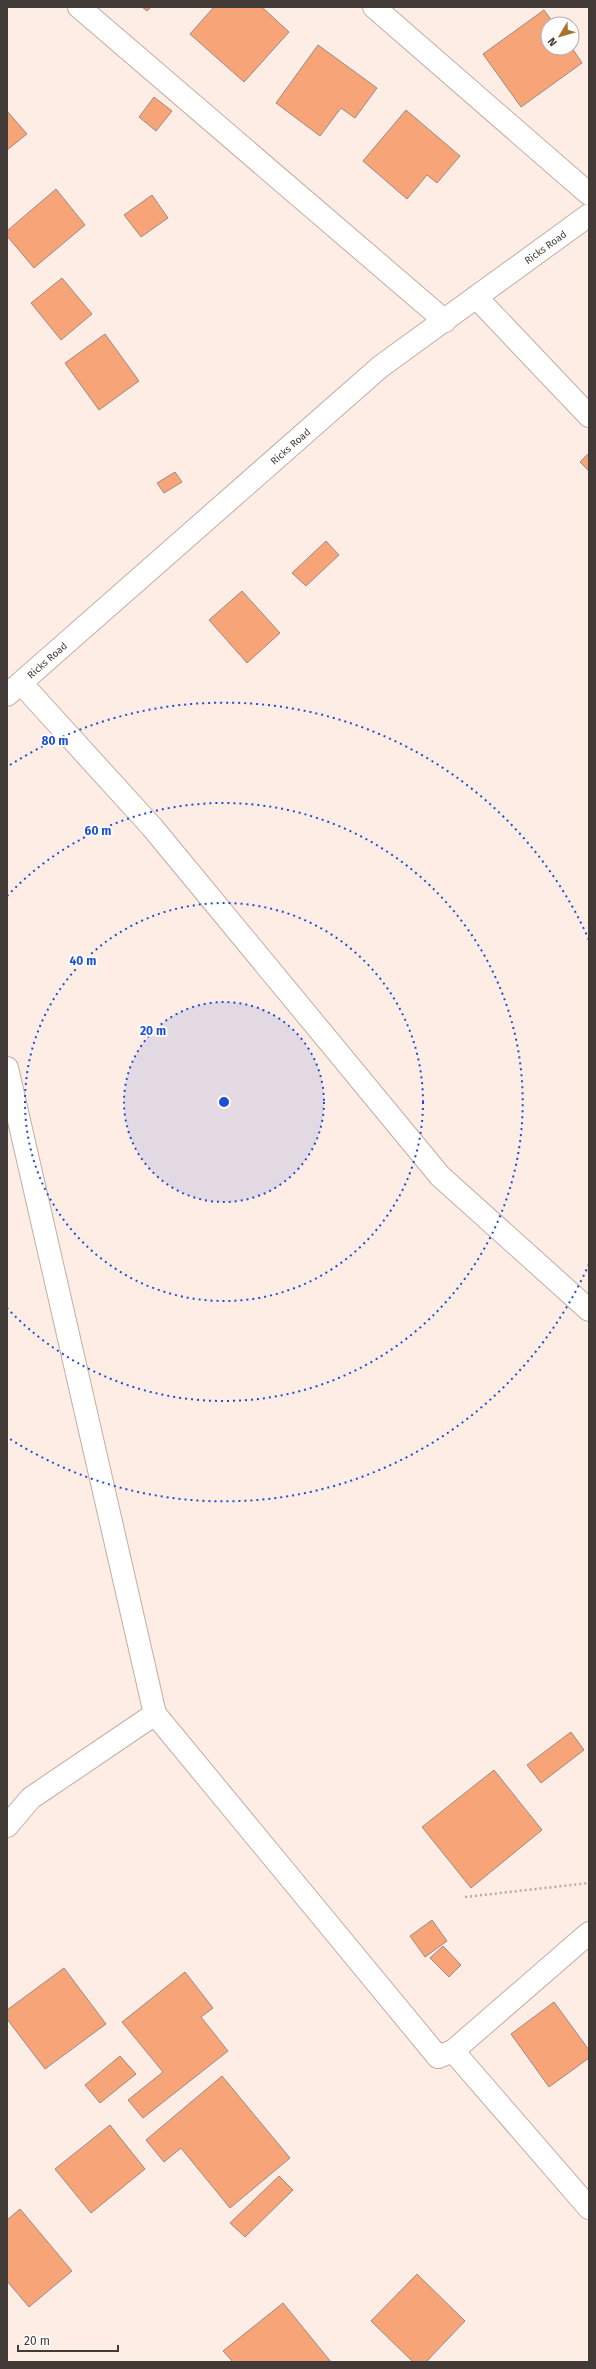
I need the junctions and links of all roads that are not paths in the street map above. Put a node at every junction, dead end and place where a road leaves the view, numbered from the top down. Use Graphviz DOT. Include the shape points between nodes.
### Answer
graph roads {
  1 [pos="79,7"];
  2 [pos="374,7"];
  3 [pos="589,194"];
  4 [pos="589,215"];
  5 [pos="476,297"];
  6 [pos="444,321"];
  7 [pos="589,416"];
  8 [pos="14,689"];
  9 [pos="7,1068"];
  10 [pos="589,1310"];
  11 [pos="155,1714"];
  12 [pos="7,1826"];
  13 [pos="589,1933"];
  14 [pos="453,2051"];
  15 [pos="589,2208"];
  1 -- 6 [label="street"];
  2 -- 3 [label="street"];
  4 -- 5 [label="street, Ricks Road"];
  5 -- 6 [label="street, Ricks Road"];
  5 -- 7 [label="street"];
  6 -- 8 [label="street, Ricks Road" via="380,367"];
  8 -- 10 [label="street" via="152,827 440,1176"];
  9 -- 11 [label="street"];
  11 -- 12 [label="street" via="31,1798"];
  11 -- 14 [label="street" via="438,2056"];
  13 -- 14 [label="street"];
  14 -- 15 [label="street"];
}
